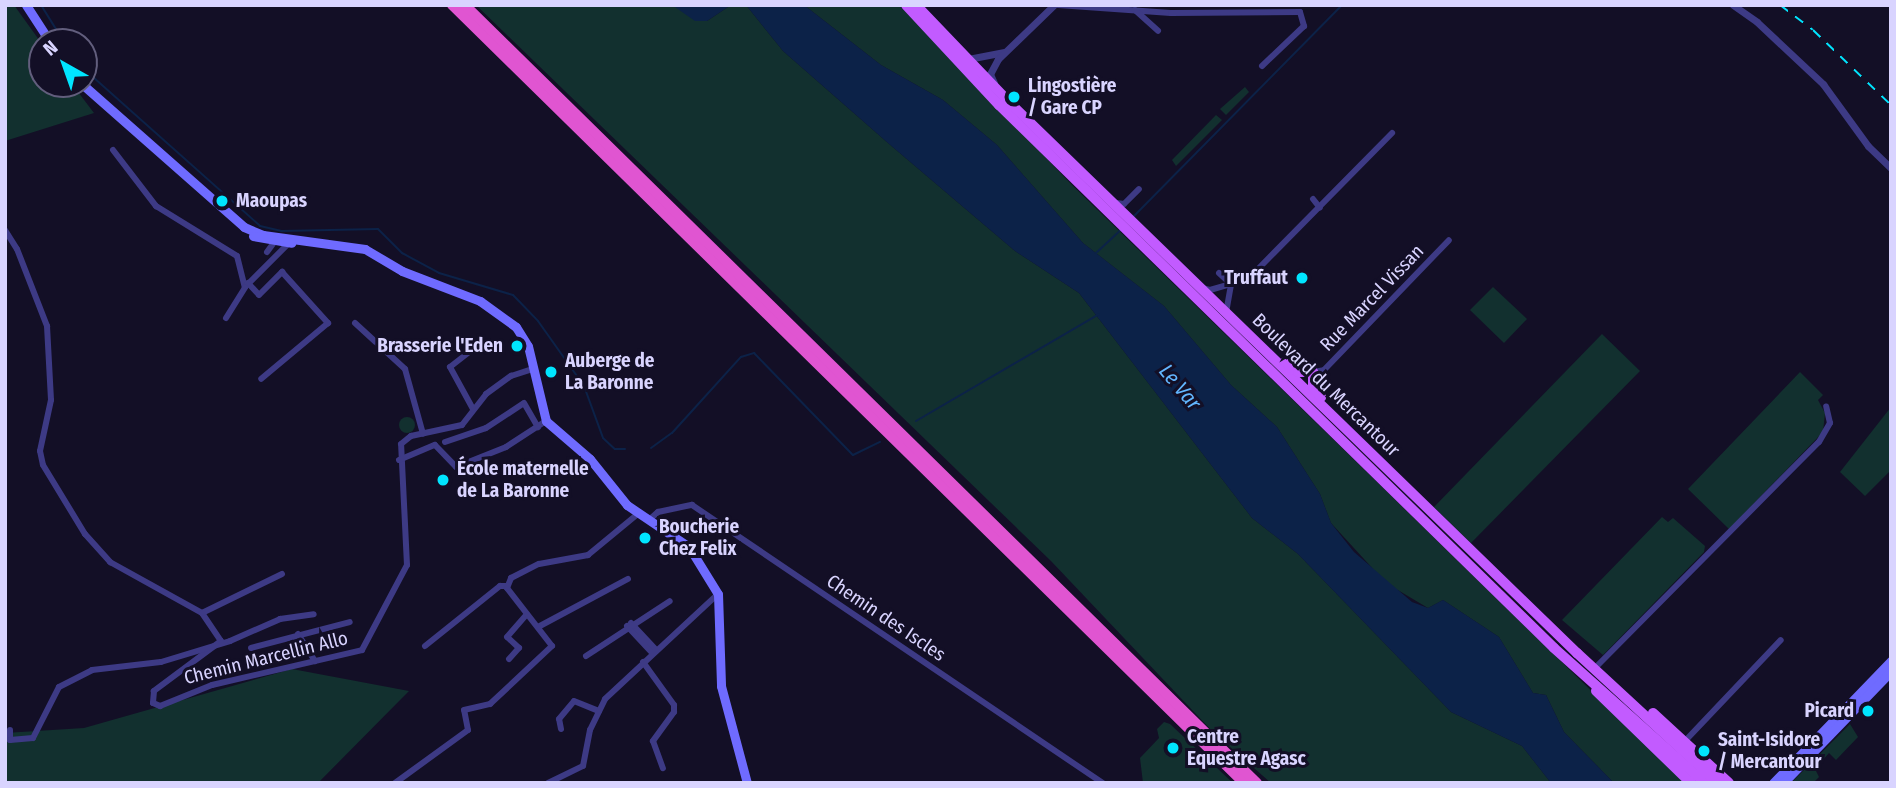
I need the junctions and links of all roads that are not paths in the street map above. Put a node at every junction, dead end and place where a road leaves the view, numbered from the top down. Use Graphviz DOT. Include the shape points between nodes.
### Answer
graph roads {
  1 [pos="26,5"];
  2 [pos="452,5"];
  3 [pos="465,5"];
  4 [pos="906,5"];
  5 [pos="916,5"];
  6 [pos="1056,5"];
  7 [pos="1732,5"];
  8 [pos="1133,9"];
  9 [pos="41,28"];
  10 [pos="1158,31"];
  11 [pos="1004,52"];
  12 [pos="966,59"];
  13 [pos="1262,66"];
  14 [pos="998,92"];
  15 [pos="98,98"];
  16 [pos="1392,133"];
  17 [pos="113,150"];
  18 [pos="1891,168"];
  19 [pos="1139,189"];
  20 [pos="1313,199"];
  21 [pos="1112,201"];
  22 [pos="1320,208"];
  23 [pos="1122,218"];
  24 [pos="1133,229"];
  25 [pos="5,230"];
  26 [pos="1449,240"];
  27 [pos="292,241"];
  28 [pos="270,243"];
  29 [pos="1219,273"];
  30 [pos="1231,284"];
  31 [pos="247,285"];
  32 [pos="1200,287"];
  33 [pos="1227,314"];
  34 [pos="226,318"];
  35 [pos="355,323"];
  36 [pos="482,342"];
  37 [pos="1265,350"];
  38 [pos="533,369"];
  39 [pos="1313,372"];
  40 [pos="261,379"];
  41 [pos="1826,406"];
  42 [pos="473,409"];
  43 [pos="1332,415"];
  44 [pos="542,424"];
  45 [pos="423,434"];
  46 [pos="445,442"];
  47 [pos="399,460"];
  48 [pos="639,513"];
  49 [pos="649,520"];
  50 [pos="282,574"];
  51 [pos="628,579"];
  52 [pos="506,586"];
  53 [pos="718,594"];
  54 [pos="670,601"];
  55 [pos="202,613"];
  56 [pos="314,614"];
  57 [pos="527,614"];
  58 [pos="350,622"];
  59 [pos="629,624"];
  60 [pos="538,628"];
  61 [pos="298,634"];
  62 [pos="1782,640"];
  63 [pos="221,641"];
  64 [pos="425,646"];
  65 [pos="251,648"];
  66 [pos="1555,648"];
  67 [pos="654,652"];
  68 [pos="586,656"];
  69 [pos="509,659"];
  70 [pos="315,661"];
  71 [pos="1891,661"];
  72 [pos="643,662"];
  73 [pos="1594,669"];
  74 [pos="1891,671"];
  75 [pos="599,711"];
  76 [pos="561,729"];
  77 [pos="10,730"];
  78 [pos="1685,741"];
  79 [pos="663,768"];
  80 [pos="395,783"];
  81 [pos="548,783"];
  82 [pos="747,783"];
  83 [pos="1103,783"];
  84 [pos="1244,783"];
  85 [pos="1257,783"];
  86 [pos="1693,783"];
  87 [pos="1705,783"];
  88 [pos="1718,783"];
  89 [pos="1729,783"];
  90 [pos="1773,783"];
  91 [pos="1783,783"];
  1 -- 9 [label="main road"];
  2 -- 84 [label="highway"];
  3 -- 85 [label="highway"];
  4 -- 23 [label="main road, Boulevard du Mercantour" via="972,78"];
  5 -- 12 [label="main road, Boulevard du Mercantour"];
  6 -- 8 [label="street"];
  6 -- 11 [label="street"];
  7 -- 18 [label="street" via="1766,29 1823,83 1868,146"];
  8 -- 10 [label="street"];
  8 -- 13 [label="street" via="1300,12 1304,26"];
  11 -- 12 [label="street"];
  11 -- 14 [label="street" via="990,74"];
  12 -- 14 [label="main road, Boulevard du Mercantour"];
  14 -- 21 [label="main road, Boulevard du Mercantour"];
  15 -- 28 [label="main road" via="236,222"];
  16 -- 22 [label="street"];
  17 -- 31 [label="street" via="156,205 237,256"];
  19 -- 21 [label="street" via="1124,204"];
  20 -- 22 [label="street"];
  21 -- 23 [label="main road, Boulevard du Mercantour"];
  22 -- 30 [label="street" via="1258,270"];
  23 -- 24 [label="main road, Boulevard du Mercantour"];
  24 -- 32 [label="main road, Boulevard du Mercantour"];
  24 -- 66 [label="main road, Boulevard du Mercantour"];
  25 -- 55 [label="street, Chemin Marcellin Allo" via="47,326 51,400 40,451 43,465 85,534 110,562"];
  26 -- 39 [label="street, Rue Marcel Vissan" via="1324,370"];
  27 -- 28 [label="main road"];
  27 -- 28 [label="street"];
  27 -- 38 [label="main road" via="365,249 402,271 494,309 524,337"];
  28 -- 31 [label="street" via="266,263"];
  29 -- 30 [label="street"];
  30 -- 32 [label="street" via="1210,290"];
  30 -- 33 [label="street"];
  31 -- 34 [label="street"];
  31 -- 40 [label="street" via="259,295 282,272 328,323"];
  32 -- 33 [label="main road, Boulevard du Mercantour"];
  33 -- 37 [label="main road, Boulevard du Mercantour"];
  35 -- 45 [label="street" via="405,369"];
  36 -- 42 [label="street" via="450,367"];
  37 -- 39 [label="main road" via="1298,372"];
  37 -- 43 [label="main road, Boulevard du Mercantour"];
  38 -- 42 [label="street" via="511,376"];
  38 -- 44 [label="main road"];
  39 -- 43 [label="main road" via="1313,387"];
  41 -- 73 [label="street" via="1830,423 1819,442"];
  42 -- 45 [label="street" via="462,425"];
  43 -- 73 [label="main road, Boulevard du Mercantour"];
  44 -- 46 [label="street" via="524,403 486,428"];
  44 -- 47 [label="street" via="506,447 456,467 435,445"];
  44 -- 48 [label="main road" via="590,459 621,499"];
  45 -- 47 [label="street" via="404,440"];
  47 -- 70 [label="street, Chemin Marcellin Allo" via="407,565 403,576 362,650"];
  48 -- 49 [label="main road"];
  48 -- 52 [label="street" via="588,555 539,564"];
  49 -- 53 [label="main road" via="689,547"];
  49 -- 83 [label="street, Chemin des Iscles" via="658,512 692,505"];
  50 -- 55 [label="street"];
  51 -- 60 [label="street"];
  52 -- 57 [label="street"];
  52 -- 64 [label="street" via="500,586"];
  53 -- 67 [label="street"];
  53 -- 82 [label="main road" via="721,686"];
  54 -- 59 [label="street"];
  55 -- 63 [label="street, Chemin Marcellin Allo"];
  56 -- 63 [label="street" via="280,619"];
  57 -- 60 [label="street"];
  57 -- 69 [label="street" via="507,636 519,648"];
  58 -- 61 [label="street"];
  59 -- 67 [label="street"];
  59 -- 68 [label="street"];
  60 -- 80 [label="street" via="551,642 548,651 490,704 464,710 468,730"];
  61 -- 65 [label="street"];
  61 -- 70 [label="street"];
  62 -- 78 [label="street"];
  63 -- 70 [label="street, Chemin Marcellin Allo" via="219,647 154,691 153,703 160,706 212,685"];
  63 -- 77 [label="street" via="161,662 92,670 69,679 33,737 10,740"];
  66 -- 86 [label="main road"];
  66 -- 87 [label="main road, Boulevard du Mercantour"];
  67 -- 72 [label="street"];
  71 -- 90 [label="main road"];
  72 -- 75 [label="street" via="605,699"];
  72 -- 79 [label="street" via="674,705 674,712 653,741"];
  73 -- 78 [label="main road"];
  73 -- 88 [label="main road, Boulevard du Mercantour"];
  74 -- 91 [label="main road"];
  75 -- 76 [label="street" via="574,701 559,719"];
  75 -- 81 [label="street" via="583,766"];
  78 -- 89 [label="main road"];
}
